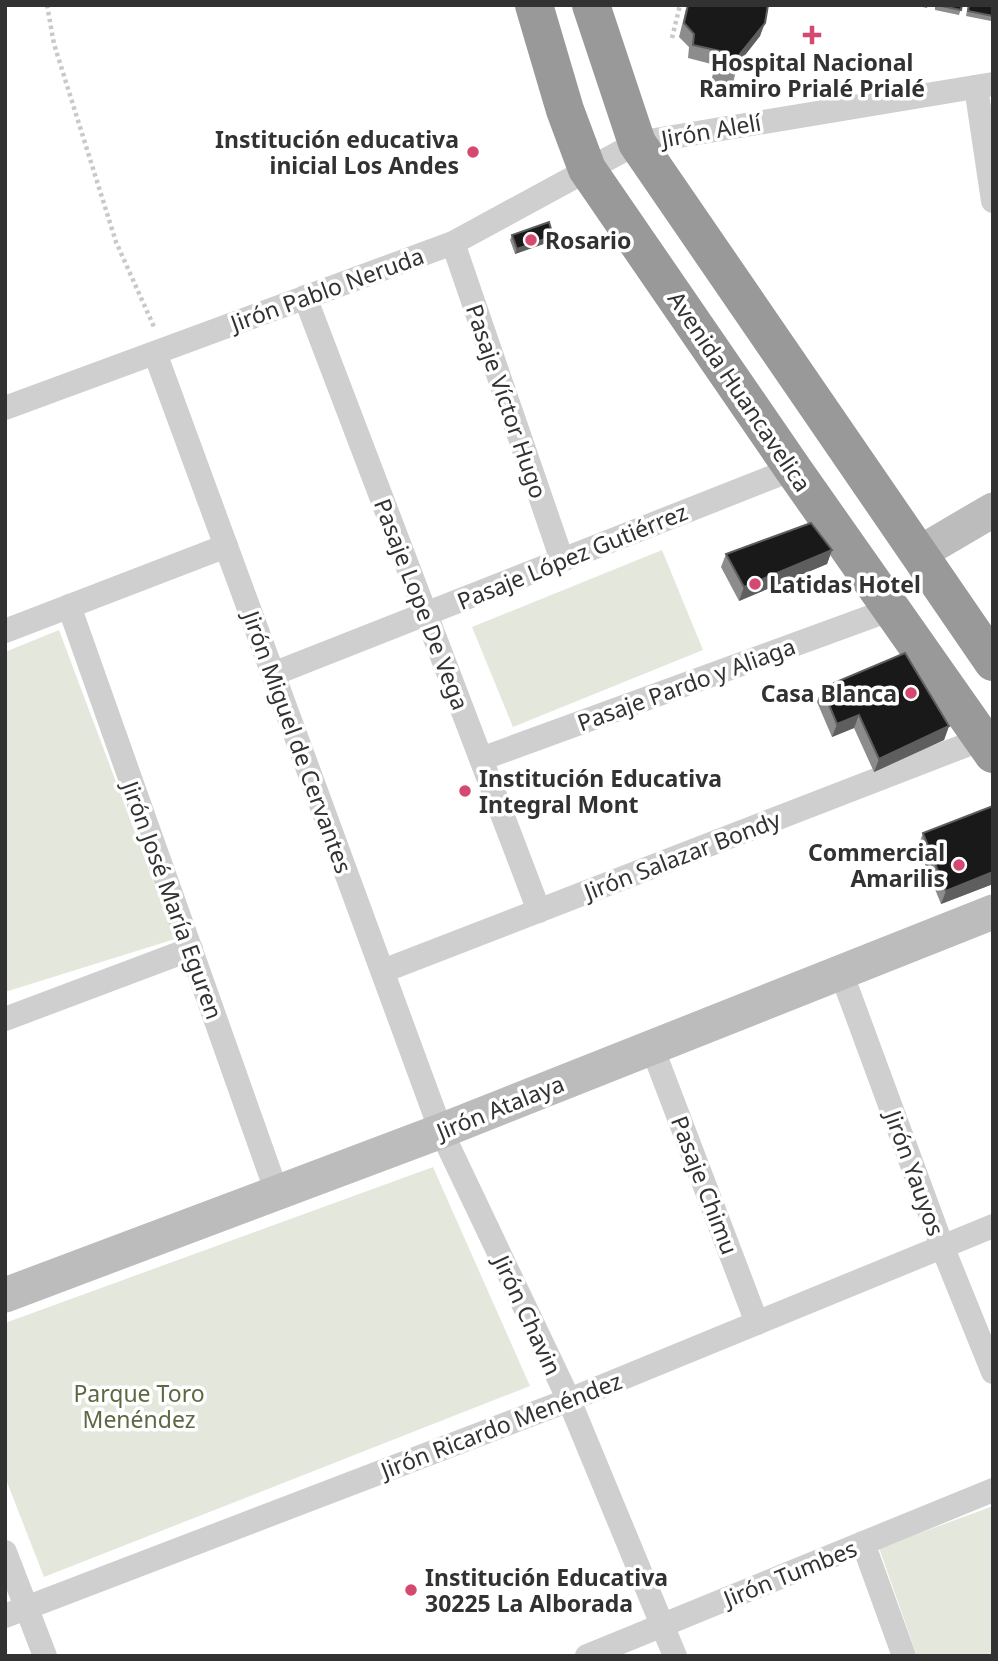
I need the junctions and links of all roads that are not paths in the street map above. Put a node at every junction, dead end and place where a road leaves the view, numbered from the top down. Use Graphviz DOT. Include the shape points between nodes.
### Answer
graph roads {
  1 [pos="534,5"];
  2 [pos="591,5"];
  3 [pos="984,86"];
  4 [pos="637,143"];
  5 [pos="587,169"];
  6 [pos="993,201"];
  7 [pos="453,243"];
  8 [pos="305,297"];
  9 [pos="159,351"];
  10 [pos="5,408"];
  11 [pos="793,469"];
  12 [pos="993,510"];
  13 [pos="226,546"];
  14 [pos="918,554"];
  15 [pos="562,560"];
  16 [pos="69,606"];
  17 [pos="891,609"];
  18 [pos="426,614"];
  19 [pos="5,631"];
  20 [pos="993,662"];
  21 [pos="274,674"];
  22 [pos="988,747"];
  23 [pos="481,759"];
  24 [pos="540,911"];
  25 [pos="993,912"];
  26 [pos="191,949"];
  27 [pos="383,971"];
  28 [pos="841,972"];
  29 [pos="5,1019"];
  30 [pos="652,1047"];
  31 [pos="441,1131"];
  32 [pos="277,1193"];
  33 [pos="993,1226"];
  34 [pos="942,1246"];
  35 [pos="5,1295"];
  36 [pos="757,1322"];
  37 [pos="993,1372"];
  38 [pos="569,1400"];
  39 [pos="993,1490"];
  40 [pos="863,1543"];
  41 [pos="5,1552"];
  42 [pos="16,1612"];
  43 [pos="663,1625"];
  44 [pos="45,1656"];
  45 [pos="587,1656"];
  46 [pos="675,1656"];
  47 [pos="904,1656"];
  1 -- 5 [label="highway, Avenida Huancavelica"];
  2 -- 4 [label="highway"];
  3 -- 4 [label="street, Jirón Alelí"];
  3 -- 6 [label="street"];
  4 -- 5 [label="street, Jirón Pablo Neruda"];
  4 -- 14 [label="highway"];
  5 -- 7 [label="street, Jirón Pablo Neruda"];
  5 -- 11 [label="highway, Avenida Huancavelica"];
  7 -- 8 [label="street, Jirón Pablo Neruda"];
  7 -- 15 [label="street, Pasaje Víctor Hugo"];
  8 -- 9 [label="street, Jirón Pablo Neruda"];
  8 -- 18 [label="street, Pasaje Lope De Vega"];
  9 -- 10 [label="street, Jirón Pablo Neruda"];
  9 -- 13 [label="street, Jirón Miguel de Cervantes"];
  11 -- 15 [label="street, Pasaje López Gutiérrez"];
  11 -- 17 [label="highway, Avenida Huancavelica"];
  12 -- 14 [label="street"];
  13 -- 16 [label="street"];
  13 -- 21 [label="street, Jirón Miguel de Cervantes"];
  14 -- 20 [label="highway"];
  15 -- 18 [label="street, Pasaje López Gutiérrez"];
  16 -- 19 [label="street"];
  16 -- 26 [label="street, Jirón José María Eguren"];
  17 -- 22 [label="highway, Avenida Huancavelica"];
  17 -- 23 [label="street, Pasaje Pardo y Aliaga"];
  18 -- 21 [label="street, Pasaje López Gutiérrez"];
  18 -- 23 [label="street, Pasaje Lope De Vega"];
  21 -- 27 [label="street, Jirón Miguel de Cervantes"];
  22 -- 24 [label="street, Jirón Salazar Bondy"];
  23 -- 24 [label="street, Pasaje Lope De Vega"];
  24 -- 27 [label="street, Jirón Salazar Bondy"];
  25 -- 28 [label="street, Jirón Atalaya"];
  26 -- 29 [label="street"];
  26 -- 32 [label="street, Jirón José María Eguren"];
  27 -- 31 [label="street, Jirón Miguel de Cervantes"];
  28 -- 30 [label="street, Jirón Atalaya"];
  28 -- 34 [label="street, Jirón Yauyos"];
  30 -- 31 [label="street, Jirón Atalaya"];
  30 -- 36 [label="street, Pasaje Chimu"];
  31 -- 32 [label="street, Jirón Atalaya"];
  31 -- 38 [label="street, Jirón Chavin"];
  32 -- 35 [label="street, Jirón Atalaya"];
  33 -- 34 [label="street, Jirón Ricardo Menéndez"];
  34 -- 36 [label="street, Jirón Ricardo Menéndez"];
  34 -- 37 [label="street, Jirón Yauyos"];
  36 -- 38 [label="street, Jirón Ricardo Menéndez"];
  38 -- 42 [label="street, Jirón Ricardo Menéndez"];
  38 -- 43 [label="street, Jirón Chavin"];
  39 -- 40 [label="street, Jirón Tumbes"];
  40 -- 43 [label="street, Jirón Tumbes"];
  40 -- 47 [label="street"];
  41 -- 42 [label="street"];
  42 -- 44 [label="street"];
  43 -- 45 [label="street, Jirón Tumbes"];
  43 -- 46 [label="street, Jirón Chavin"];
}
